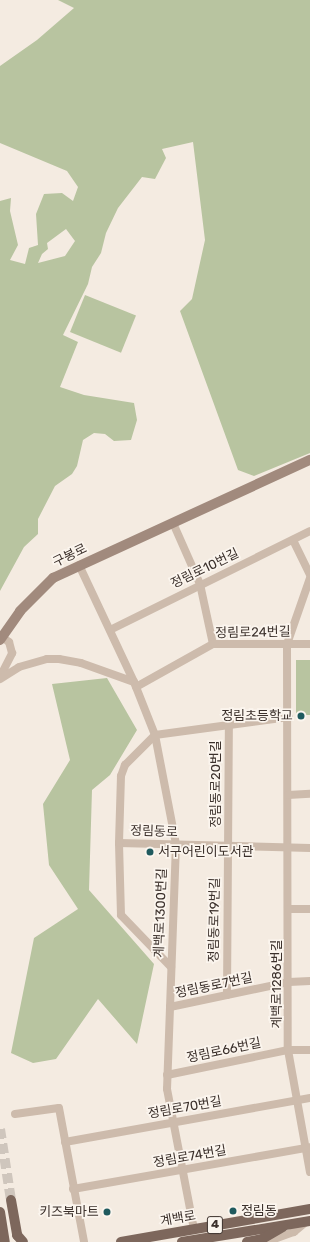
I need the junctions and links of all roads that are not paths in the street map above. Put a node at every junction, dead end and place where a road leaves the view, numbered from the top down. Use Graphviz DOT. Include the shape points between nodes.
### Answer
graph roads {
  1 [pos="310,460"];
  2 [pos="173,523"];
  3 [pos="310,531"];
  4 [pos="293,540"];
  5 [pos="79,565"];
  6 [pos="310,576"];
  7 [pos="200,584"];
  8 [pos="110,630"];
  9 [pos="1,638"];
  10 [pos="213,644"];
  11 [pos="287,644"];
  12 [pos="310,644"];
  13 [pos="0,678"];
  14 [pos="135,684"];
  15 [pos="289,718"];
  16 [pos="229,723"];
  17 [pos="155,735"];
  18 [pos="310,794"];
  19 [pos="288,795"];
  20 [pos="119,843"];
  21 [pos="176,844"];
  22 [pos="228,846"];
  23 [pos="289,847"];
  24 [pos="310,848"];
  25 [pos="289,909"];
  26 [pos="310,909"];
  27 [pos="171,967"];
  28 [pos="310,981"];
  29 [pos="289,982"];
  30 [pos="227,995"];
  31 [pos="170,1007"];
  32 [pos="288,1050"];
  33 [pos="310,1050"];
  34 [pos="167,1075"];
  35 [pos="310,1098"];
  36 [pos="297,1101"];
  37 [pos="15,1114"];
  38 [pos="174,1123"];
  39 [pos="65,1142"];
  40 [pos="308,1148"];
  41 [pos="182,1170"];
  42 [pos="310,1172"];
  43 [pos="73,1190"];
  44 [pos="11,1200"];
  45 [pos="310,1209"];
  46 [pos="0,1212"];
  47 [pos="308,1222"];
  48 [pos="289,1224"];
  49 [pos="194,1229"];
  50 [pos="5,1242"];
  51 [pos="24,1242"];
  52 [pos="84,1242"];
  53 [pos="121,1242"];
  54 [pos="182,1242"];
  55 [pos="247,1242"];
  56 [pos="266,1242"];
  1 -- 2 [label="street, 구봉로"];
  2 -- 5 [label="street, 구봉로"];
  2 -- 7 [label="street"];
  3 -- 4 [label="street, 정림로10번길"];
  4 -- 6 [label="street, 계백로1286번길"];
  4 -- 7 [label="street, 정림로10번길"];
  5 -- 8 [label="street, 계백로1300번길"];
  5 -- 9 [label="street, 구봉로" via="53,578 36,594"];
  6 -- 11 [label="street, 계백로1286번길"];
  7 -- 8 [label="street, 정림로10번길"];
  7 -- 10 [label="street"];
  8 -- 14 [label="street, 계백로1300번길"];
  9 -- 13 [label="street" via="12,648"];
  10 -- 11 [label="street, 정림로24번길"];
  10 -- 14 [label="street, 정림로24번길"];
  11 -- 12 [label="street, 정림로24번길"];
  11 -- 15 [label="street, 계백로1286번길"];
  13 -- 14 [label="street" via="19,667 60,659 81,663"];
  14 -- 17 [label="street, 계백로1300번길"];
  15 -- 16 [label="street"];
  15 -- 19 [label="street, 계백로1286번길"];
  16 -- 17 [label="street"];
  16 -- 22 [label="street, 정림동로20번길"];
  17 -- 20 [label="street" via="125,766 121,776"];
  17 -- 21 [label="street, 계백로1300번길"];
  18 -- 19 [label="street"];
  19 -- 23 [label="street, 계백로1286번길"];
  20 -- 21 [label="street, 정림동로"];
  20 -- 27 [label="street, 정림동로" via="121,915"];
  21 -- 22 [label="street, 정림동로"];
  21 -- 27 [label="street, 계백로1300번길"];
  22 -- 23 [label="street, 정림동로"];
  22 -- 30 [label="street, 정림동로19번길"];
  23 -- 24 [label="street, 정림동로"];
  23 -- 25 [label="street, 계백로1286번길"];
  25 -- 26 [label="street"];
  25 -- 29 [label="street, 계백로1286번길"];
  27 -- 31 [label="street, 계백로1300번길"];
  28 -- 29 [label="street, 정림동로7번길"];
  29 -- 30 [label="street, 정림동로7번길"];
  29 -- 32 [label="street, 계백로1286번길"];
  30 -- 31 [label="street, 정림동로7번길"];
  31 -- 34 [label="street, 계백로1300번길"];
  32 -- 33 [label="street, 정림로66번길"];
  32 -- 34 [label="street, 정림로66번길"];
  32 -- 36 [label="street, 계백로1286번길"];
  34 -- 38 [label="street, 계백로1300번길"];
  35 -- 36 [label="street, 정림로70번길"];
  36 -- 38 [label="street, 정림로70번길"];
  36 -- 40 [label="street, 계백로1286번길"];
  37 -- 39 [label="street" via="59,1108"];
  38 -- 39 [label="street, 정림로70번길"];
  38 -- 41 [label="street, 계백로1300번길"];
  39 -- 43 [label="street"];
  40 -- 41 [label="street, 정림로74번길"];
  40 -- 42 [label="street, 계백로1286번길"];
  41 -- 43 [label="street, 정림로74번길"];
  41 -- 49 [label="street, 계백로1300번길"];
  43 -- 52 [label="street"];
  44 -- 51 [label="main road" via="17,1235"];
  45 -- 49 [label="main road, 계백로 / 4"];
  46 -- 50 [label="main road"];
  47 -- 48 [label="main road, 계백로 / 4"];
  47 -- 56 [label="street" via="294,1232"];
  48 -- 54 [label="main road, 계백로 / 4"];
  48 -- 55 [label="main road" via="262,1239"];
  49 -- 53 [label="main road, 계백로 / 4"];
}
